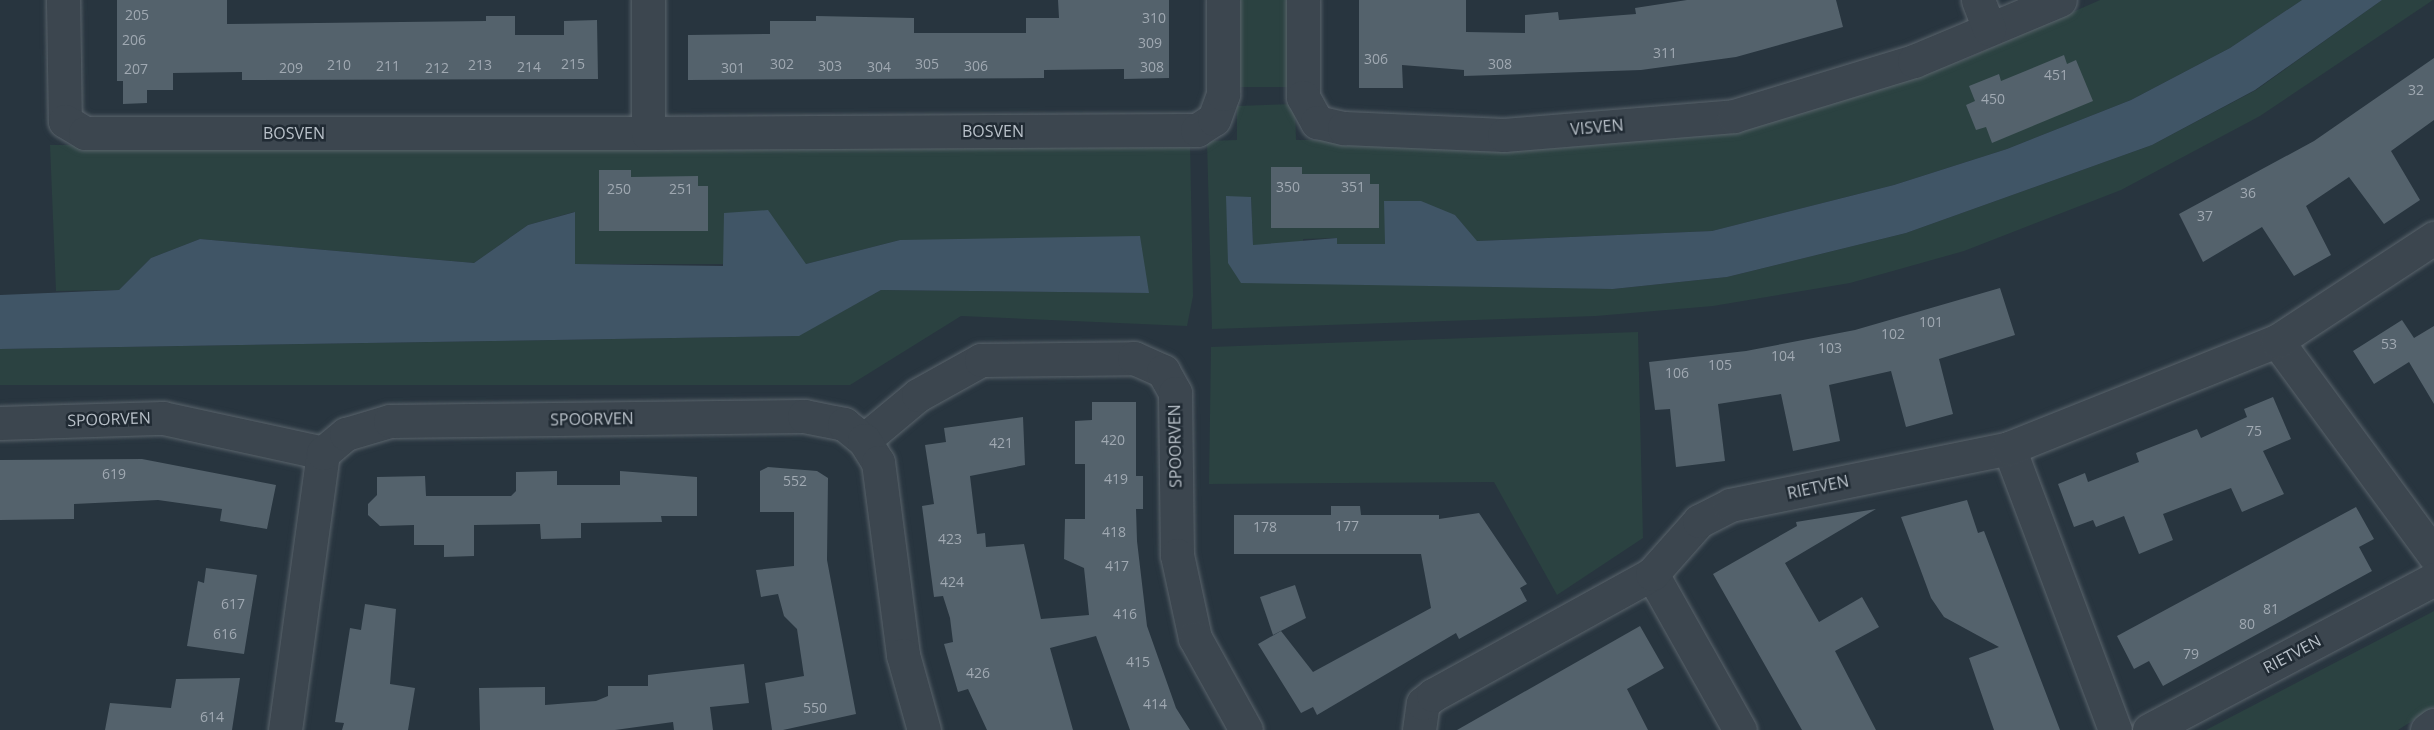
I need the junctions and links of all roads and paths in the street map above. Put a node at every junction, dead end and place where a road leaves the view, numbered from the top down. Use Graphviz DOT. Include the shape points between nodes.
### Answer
graph roads {
  1 [pos="63,0"];
  2 [pos="648,0"];
  3 [pos="1223,0"];
  4 [pos="1303,0"];
  5 [pos="2060,0"];
  6 [pos="1984,14"];
  7 [pos="648,133"];
  8 [pos="2434,238"];
  9 [pos="2277,341"];
  10 [pos="0,423"];
  11 [pos="864,440"];
  12 [pos="2009,448"];
  13 [pos="323,453"];
  14 [pos="2434,555"];
  15 [pos="1653,574"];
  16 [pos="2434,579"];
  17 [pos="2434,725"];
  18 [pos="285,730"];
  19 [pos="924,730"];
  20 [pos="1246,730"];
  21 [pos="1419,730"];
  22 [pos="1740,730"];
  23 [pos="2115,730"];
  24 [pos="2149,730"];
  25 [pos="2427,730"];
  1 -- 7 [label="street, BOSVEN" via="65,121 85,132"];
  2 -- 7 [label="street"];
  3 -- 7 [label="street, BOSVEN" via="1223,94 1214,119 1197,130"];
  4 -- 6 [label="street, VISVEN" via="1303,97 1317,122 1344,128 1504,135 1734,116 1914,61"];
  5 -- 6 [label="street, VISVEN"];
  8 -- 9 [label="street, RIETVEN"];
  9 -- 12 [label="street, RIETVEN"];
  9 -- 14 [label="street"];
  10 -- 13 [label="street, SPOORVEN" via="163,418"];
  11 -- 13 [label="street, SPOORVEN" via="844,424 804,416 390,421 346,434"];
  11 -- 19 [label="street, SPOORVEN" via="878,462 903,655"];
  11 -- 20 [label="street, SPOORVEN" via="918,395 981,360 1134,358 1163,371 1174,393 1178,555 1195,638"];
  12 -- 15 [label="street, RIETVEN" via="1730,505 1699,521"];
  12 -- 23 [label="street"];
  13 -- 18 [label="street"];
  15 -- 21 [label="street, RIETVEN" via="1433,695 1423,703"];
  15 -- 22 [label="street"];
  16 -- 24 [label="street, RIETVEN"];
  17 -- 25 [label="street"];
}
